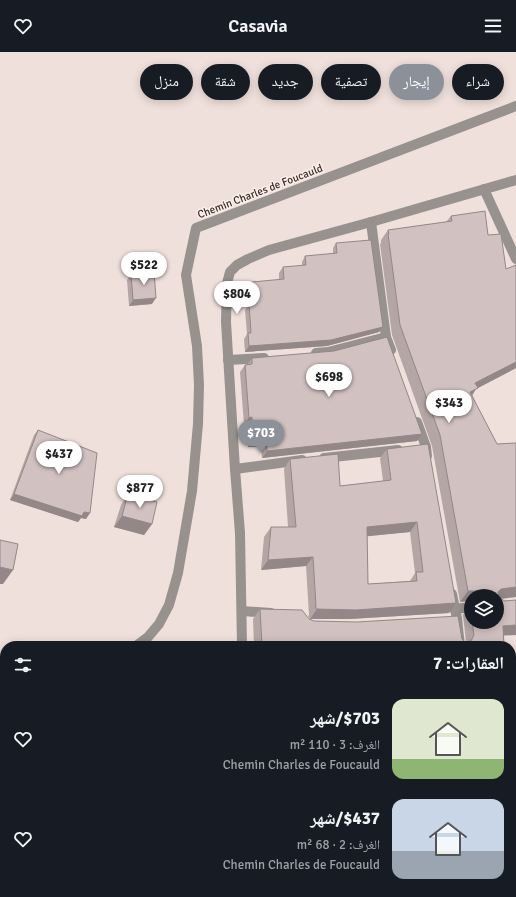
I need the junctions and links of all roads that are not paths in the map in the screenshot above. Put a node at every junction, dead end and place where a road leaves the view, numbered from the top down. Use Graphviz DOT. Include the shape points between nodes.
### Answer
graph roads {
  1 [pos="516,106"];
  2 [pos="516,180"];
  3 [pos="484,189"];
  4 [pos="371,222"];
  5 [pos="516,260"];
  6 [pos="386,337"];
  7 [pos="307,354"];
  8 [pos="275,357"];
  9 [pos="394,359"];
  10 [pos="228,360"];
  11 [pos="413,410"];
  12 [pos="418,448"];
  13 [pos="428,462"];
  14 [pos="235,469"];
  15 [pos="450,586"];
  16 [pos="242,611"];
  17 [pos="464,611"];
  18 [pos="284,614"];
  19 [pos="454,616"];
  20 [pos="143,641"];
  21 [pos="242,641"];
  22 [pos="459,641"];
  1 -- 20 [label="street, Chemin Charles de Foucauld" via="196,228 186,275 200,385 192,491 178,573 169,606 155,628"];
  2 -- 3 [label="street"];
  3 -- 4 [label="street"];
  3 -- 5 [label="street"];
  4 -- 6 [label="street"];
  4 -- 10 [label="street" via="269,250 237,265 230,272 227,283"];
  6 -- 7 [label="street" via="328,352"];
  6 -- 9 [label="street"];
  8 -- 10 [label="street"];
  10 -- 14 [label="street"];
  11 -- 12 [label="street"];
  12 -- 13 [label="street"];
  12 -- 14 [label="street"];
  14 -- 16 [label="street"];
  15 -- 19 [label="street"];
  16 -- 18 [label="street"];
  16 -- 21 [label="street"];
  17 -- 19 [label="street"];
  19 -- 22 [label="street"];
}
